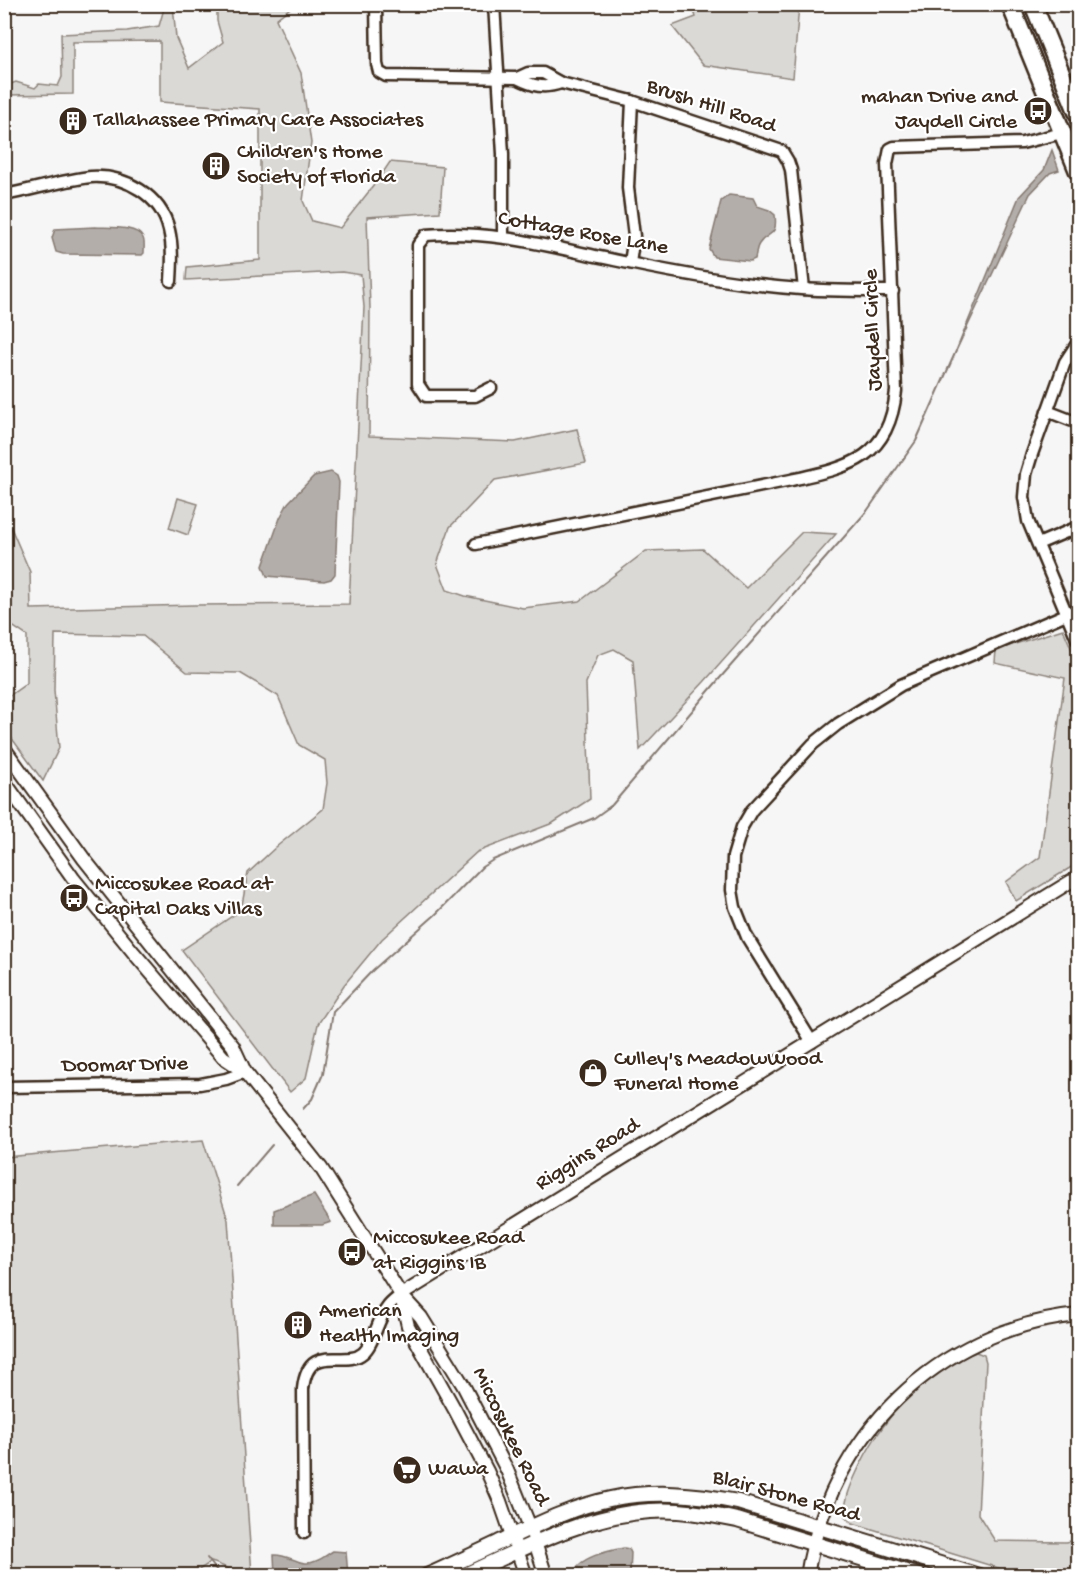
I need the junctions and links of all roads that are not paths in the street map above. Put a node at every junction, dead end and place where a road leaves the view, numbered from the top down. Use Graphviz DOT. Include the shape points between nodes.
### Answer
graph roads {
  1 [pos="376,4"];
  2 [pos="494,4"];
  3 [pos="1010,4"];
  4 [pos="1033,4"];
  5 [pos="499,78"];
  6 [pos="632,101"];
  7 [pos="1078,114"];
  8 [pos="1062,133"];
  9 [pos="1078,140"];
  10 [pos="1078,166"];
  11 [pos="4,195"];
  12 [pos="503,237"];
  13 [pos="630,263"];
  14 [pos="171,281"];
  15 [pos="804,289"];
  16 [pos="893,291"];
  17 [pos="1078,342"];
  18 [pos="491,388"];
  19 [pos="1047,411"];
  20 [pos="1078,423"];
  21 [pos="1078,527"];
  22 [pos="476,544"];
  23 [pos="1038,544"];
  24 [pos="1078,609"];
  25 [pos="1067,614"];
  26 [pos="1078,641"];
  27 [pos="4,748"];
  28 [pos="4,781"];
  29 [pos="1078,877"];
  30 [pos="113,897"];
  31 [pos="97,908"];
  32 [pos="812,1042"];
  33 [pos="245,1072"];
  34 [pos="4,1088"];
  35 [pos="401,1295"];
  36 [pos="1078,1314"];
  37 [pos="818,1526"];
  38 [pos="530,1527"];
  39 [pos="304,1533"];
  40 [pos="513,1536"];
  41 [pos="813,1543"];
  42 [pos="536,1544"];
  43 [pos="518,1551"];
  44 [pos="427,1575"];
  45 [pos="463,1575"];
  46 [pos="526,1575"];
  47 [pos="546,1575"];
  48 [pos="807,1575"];
  49 [pos="919,1575"];
  50 [pos="979,1575"];
  1 -- 5 [label="street, Brush Hill Road" via="379,72"];
  2 -- 5 [label="street"];
  3 -- 8 [label="main road"];
  4 -- 7 [label="main road"];
  5 -- 6 [label="street, Brush Hill Road" via="517,78 538,87 561,83"];
  5 -- 12 [label="street"];
  6 -- 13 [label="street" via="628,188 634,236"];
  6 -- 15 [label="street, Brush Hill Road" via="782,151 792,170"];
  8 -- 9 [label="main road"];
  8 -- 10 [label="main road"];
  8 -- 16 [label="street, Jaydell Circle" via="1022,143 890,149 887,164"];
  11 -- 14 [label="street" via="89,177 111,178 137,187 155,203 169,227"];
  12 -- 13 [label="street, Cottage Rose Lane"];
  12 -- 18 [label="street, Cottage Rose Lane" via="426,235 417,245 418,384 422,392 434,397 475,396"];
  13 -- 15 [label="street, Cottage Rose Lane"];
  15 -- 16 [label="street, Cottage Rose Lane"];
  16 -- 22 [label="street, Jaydell Circle" via="895,405 878,444 853,464"];
  17 -- 19 [label="street" via="1065,362"];
  19 -- 20 [label="street"];
  19 -- 23 [label="street" via="1024,486 1025,509"];
  21 -- 23 [label="street"];
  23 -- 25 [label="street"];
  24 -- 25 [label="street"];
  25 -- 26 [label="street"];
  25 -- 32 [label="street" via="901,685 838,724 813,744 752,810 733,857 735,907 747,937"];
  27 -- 30 [label="street, Miccosukee Road"];
  28 -- 31 [label="street, Miccosukee Road"];
  29 -- 32 [label="street, Riggins Road"];
  30 -- 31 [label="street"];
  30 -- 33 [label="street, Miccosukee Road" via="233,1046"];
  31 -- 33 [label="street, Miccosukee Road" via="223,1057"];
  32 -- 35 [label="street, Riggins Road"];
  33 -- 34 [label="street, Doomar Drive" via="200,1084"];
  33 -- 35 [label="street, Miccosukee Road" via="321,1168"];
  35 -- 38 [label="street, Miccosukee Road" via="421,1317 480,1416"];
  35 -- 39 [label="street, Riggins Road" via="387,1307 363,1353 322,1360 306,1374"];
  35 -- 40 [label="street, Miccosukee Road" via="408,1326 473,1442"];
  36 -- 37 [label="street" via="1033,1322 981,1340 942,1361 916,1381 862,1439 836,1481"];
  37 -- 38 [label="main road, Blair Stone Road" via="738,1502 659,1493 607,1499"];
  37 -- 41 [label="street"];
  37 -- 50 [label="main road, Blair Stone Road"];
  38 -- 40 [label="main road, Blair Stone Road"];
  38 -- 42 [label="street, Miccosukee Road"];
  40 -- 43 [label="street, Miccosukee Road"];
  40 -- 44 [label="main road, Blair Stone Road"];
  41 -- 42 [label="main road, Blair Stone Road" via="707,1514 651,1511 600,1519"];
  41 -- 48 [label="street"];
  41 -- 49 [label="main road, Blair Stone Road"];
  42 -- 43 [label="main road, Blair Stone Road"];
  42 -- 47 [label="street, Miccosukee Road"];
  43 -- 45 [label="main road, Blair Stone Road"];
  43 -- 46 [label="street, Miccosukee Road"];
}
